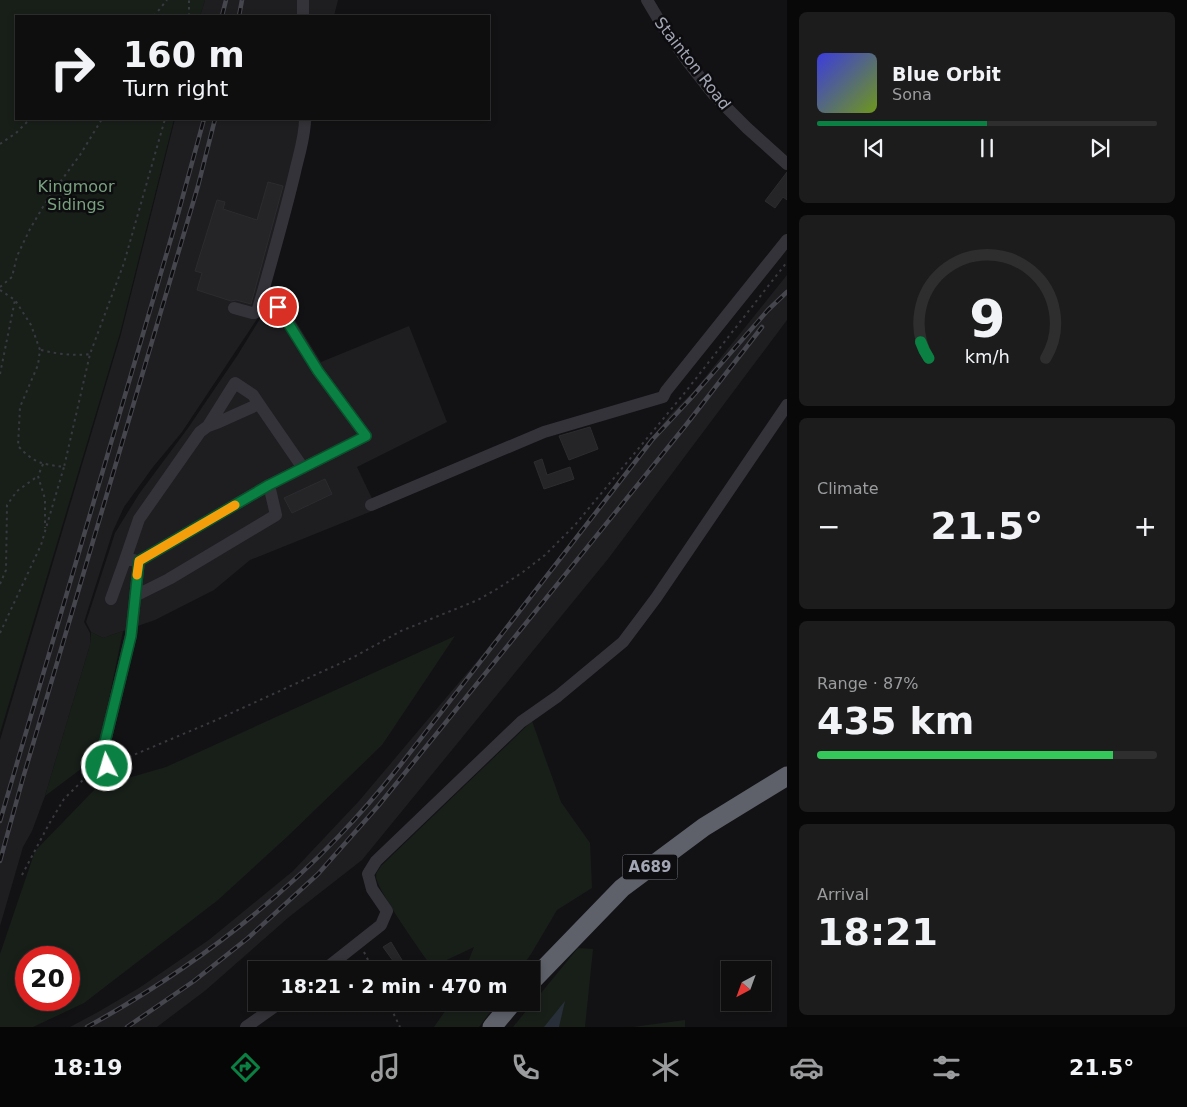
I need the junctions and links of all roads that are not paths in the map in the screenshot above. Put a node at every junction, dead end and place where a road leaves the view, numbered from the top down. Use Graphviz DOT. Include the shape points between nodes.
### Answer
graph roads {
  1 [pos="303,0"];
  2 [pos="647,0"];
  3 [pos="303,15"];
  4 [pos="306,120"];
  5 [pos="787,164"];
  6 [pos="787,240"];
  7 [pos="278,307"];
  8 [pos="234,308"];
  9 [pos="259,404"];
  10 [pos="787,405"];
  11 [pos="208,426"];
  12 [pos="303,468"];
  13 [pos="269,485"];
  14 [pos="371,505"];
  15 [pos="125,560"];
  16 [pos="139,561"];
  17 [pos="135,596"];
  18 [pos="111,599"];
  19 [pos="107,766"];
  20 [pos="787,776"];
  21 [pos="336,961"];
  22 [pos="540,973"];
  23 [pos="268,1011"];
  24 [pos="505,1011"];
  25 [pos="246,1027"];
  26 [pos="492,1027"];
  1 -- 3 [label="street"];
  2 -- 5 [label="street, Stainton Road" via="714,95"];
  4 -- 8 [label="street" via="258,309 252,313"];
  6 -- 14 [label="street" via="663,397 544,432"];
  7 -- 12 [label="street" via="318,371 366,436"];
  9 -- 11 [label="street"];
  9 -- 11 [label="street" via="253,394 234,383"];
  9 -- 12 [label="street"];
  10 -- 21 [label="street" via="623,642 521,722 376,862 368,874 372,889 387,911 381,925"];
  11 -- 15 [label="street" via="200,432 139,519"];
  12 -- 13 [label="street"];
  13 -- 16 [label="street"];
  13 -- 17 [label="street" via="276,516"];
  15 -- 16 [label="street"];
  15 -- 18 [label="street"];
  16 -- 17 [label="street"];
  17 -- 19 [label="street" via="131,636 103,750"];
  20 -- 22 [label="highway, A689" via="704,827 622,888"];
  23 -- 25 [label="street"];
  24 -- 26 [label="highway"];
}
